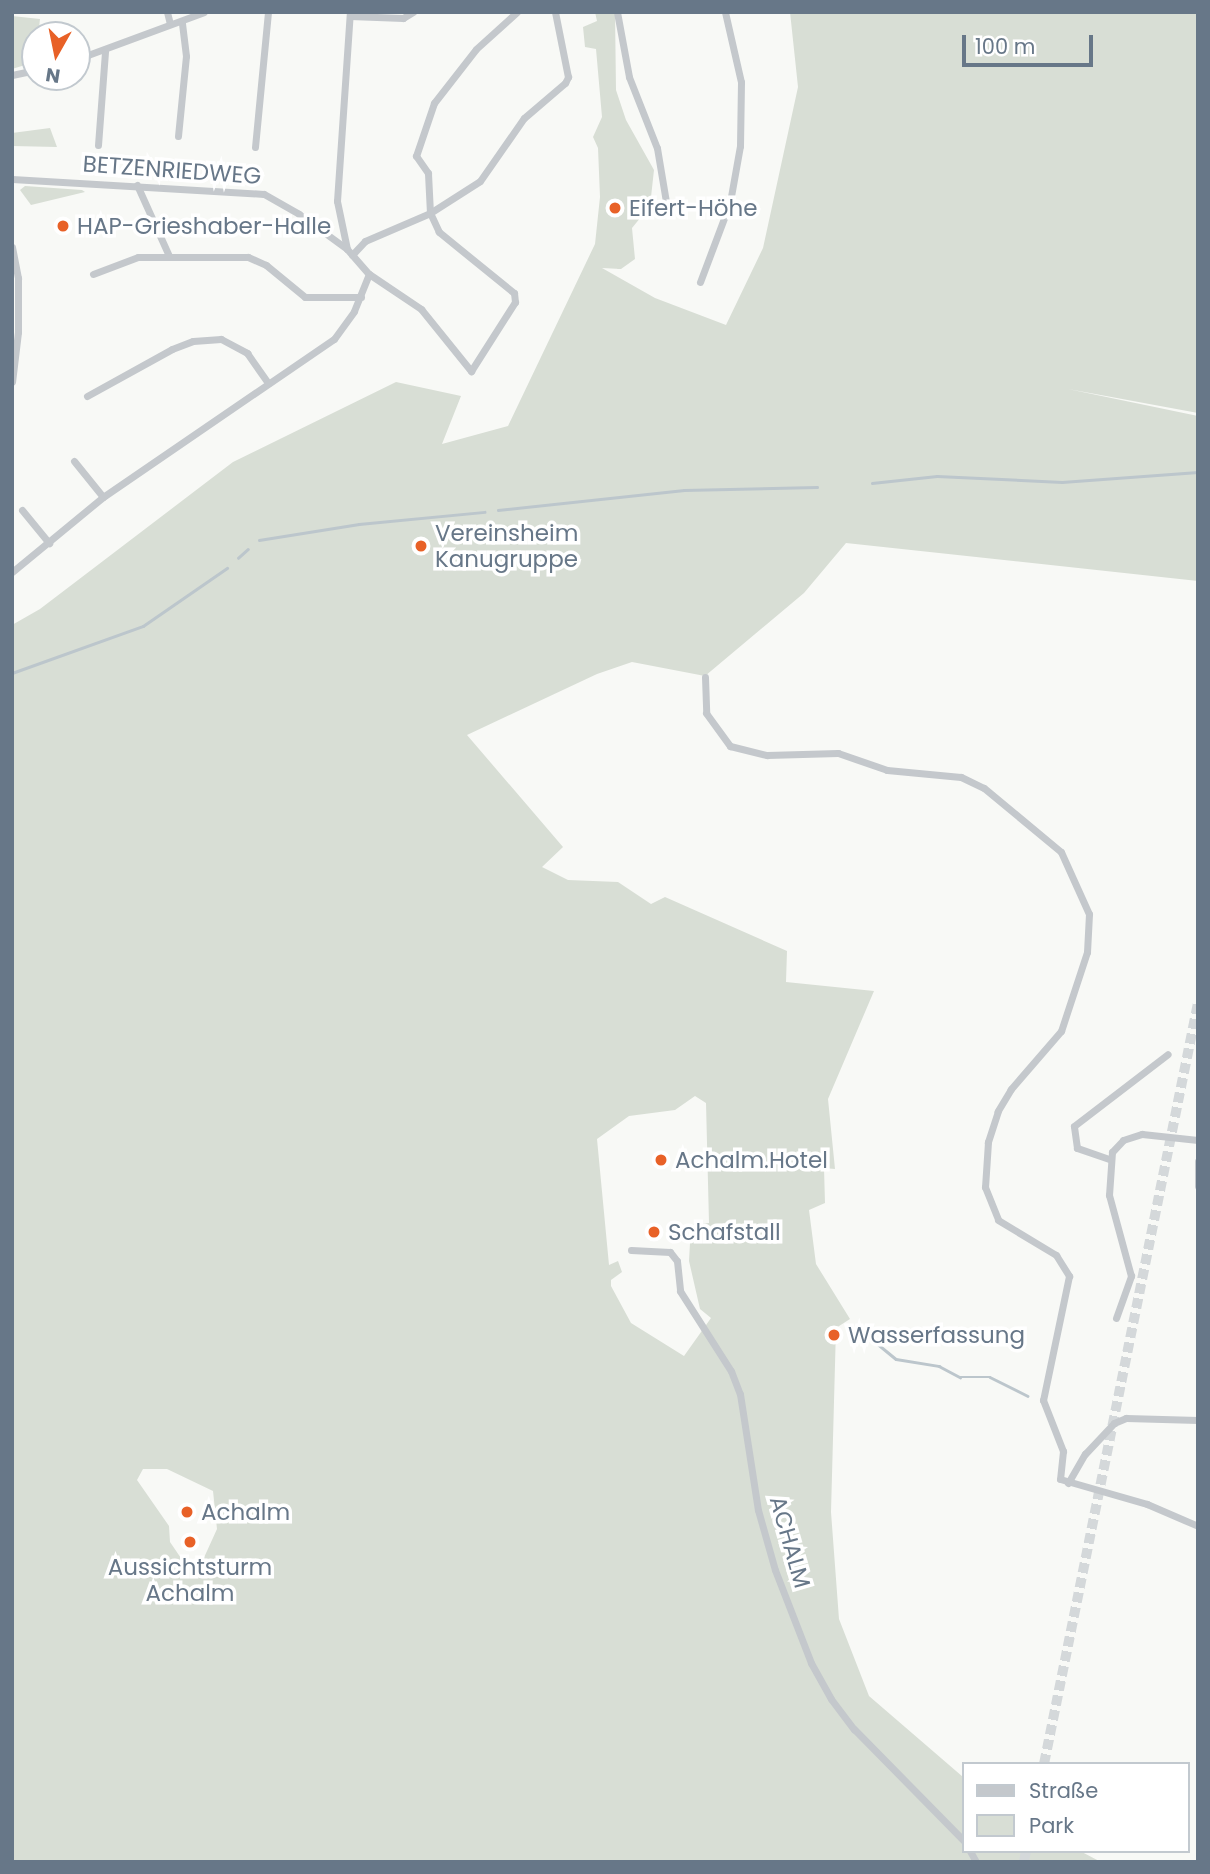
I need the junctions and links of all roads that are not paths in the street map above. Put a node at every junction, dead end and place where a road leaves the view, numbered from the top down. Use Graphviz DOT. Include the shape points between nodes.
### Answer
graph roads {
  1 [pos="167,12"];
  2 [pos="204,12"];
  3 [pos="268,12"];
  4 [pos="413,12"];
  5 [pos="517,12"];
  6 [pos="555,12"];
  7 [pos="617,12"];
  8 [pos="725,12"];
  9 [pos="350,14"];
  10 [pos="183,21"];
  11 [pos="170,24"];
  12 [pos="105,51"];
  13 [pos="91,55"];
  14 [pos="178,136"];
  15 [pos="99,145"];
  16 [pos="255,147"];
  17 [pos="12,179"];
  18 [pos="137,185"];
  19 [pos="666,202"];
  20 [pos="430,213"];
  21 [pos="12,247"];
  22 [pos="349,252"];
  23 [pos="169,256"];
  24 [pos="93,274"];
  25 [pos="369,274"];
  26 [pos="700,282"];
  27 [pos="360,297"];
  28 [pos="12,382"];
  29 [pos="268,383"];
  30 [pos="87,396"];
  31 [pos="74,461"];
  32 [pos="103,496"];
  33 [pos="22,510"];
  34 [pos="49,542"];
  35 [pos="12,572"];
  36 [pos="705,677"];
  37 [pos="1168,1054"];
  38 [pos="1198,1140"];
  39 [pos="1109,1159"];
  40 [pos="1198,1161"];
  41 [pos="1198,1186"];
  42 [pos="631,1250"];
  43 [pos="1116,1318"];
  44 [pos="1198,1420"];
  45 [pos="1069,1483"];
  46 [pos="1198,1526"];
  47 [pos="962,1839"];
  1 -- 11 [label="street"];
  2 -- 10 [label="street"];
  3 -- 16 [label="street"];
  4 -- 9 [label="street" via="402,18"];
  5 -- 20 [label="street" via="476,49 434,103 421,131 416,156 428,173"];
  6 -- 20 [label="street" via="568,77 565,83 513,131 480,181"];
  7 -- 19 [label="street" via="629,77 657,148"];
  8 -- 26 [label="street" via="741,82 740,146 727,213"];
  9 -- 22 [label="street" via="337,201"];
  10 -- 11 [label="street"];
  10 -- 14 [label="street" via="186,56"];
  11 -- 12 [label="street"];
  12 -- 13 [label="street"];
  12 -- 15 [label="street"];
  17 -- 18 [label="street, BETZENRIEDWEG"];
  18 -- 22 [label="street, BETZENRIEDWEG" via="264,194"];
  18 -- 23 [label="street"];
  20 -- 22 [label="street"];
  20 -- 25 [label="street, BETZENRIEDWEG" via="439,232 514,293 510,311 471,371 421,309"];
  21 -- 28 [label="street" via="18,278 18,340"];
  22 -- 25 [label="street, BETZENRIEDWEG"];
  23 -- 24 [label="street" via="138,257"];
  23 -- 27 [label="street" via="248,257 266,265 305,297"];
  25 -- 27 [label="street"];
  27 -- 29 [label="street" via="334,339"];
  29 -- 30 [label="street" via="247,353 221,339 193,341"];
  29 -- 32 [label="street"];
  31 -- 32 [label="street"];
  32 -- 34 [label="street"];
  33 -- 34 [label="street"];
  34 -- 35 [label="street"];
  36 -- 45 [label="street" via="706,713 730,746 767,755 838,753 887,770 961,777 984,788 1064,857 1088,914 1087,952 1061,1031 1014,1085 998,1111 988,1142 985,1187 998,1220 1056,1255 1069,1276 1043,1400 1063,1451 1059,1479"];
  37 -- 39 [label="street" via="1074,1126 1077,1148"];
  38 -- 39 [label="street" via="1163,1133 1132,1136 1116,1145"];
  39 -- 43 [label="street" via="1109,1195 1130,1276"];
  40 -- 41 [label="street"];
  42 -- 47 [label="street, ACHALM" via="670,1252 677,1261 680,1291 732,1371 740,1394 758,1510 775,1570 811,1663 831,1699"];
  44 -- 45 [label="street" via="1126,1419 1114,1423 1085,1454"];
  45 -- 46 [label="street" via="1147,1504"];
}
